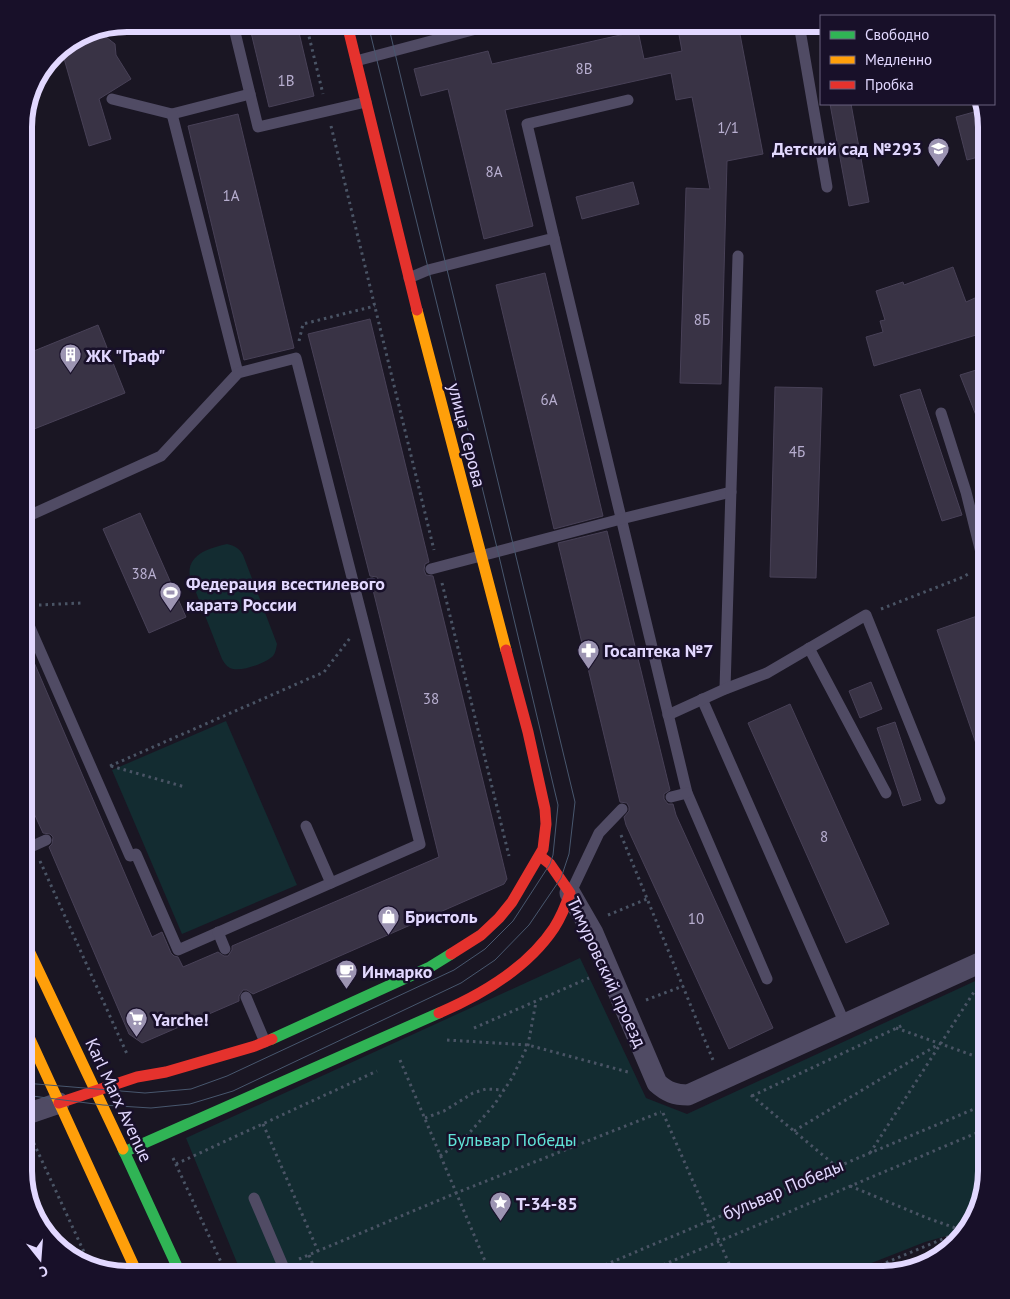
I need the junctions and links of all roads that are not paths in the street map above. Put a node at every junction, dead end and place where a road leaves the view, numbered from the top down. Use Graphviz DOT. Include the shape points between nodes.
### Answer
graph roads {
  1 [pos="236,33"];
  2 [pos="349,33"];
  3 [pos="461,33"];
  4 [pos="801,33"];
  5 [pos="356,61"];
  6 [pos="250,94"];
  7 [pos="112,99"];
  8 [pos="628,100"];
  9 [pos="366,102"];
  10 [pos="172,114"];
  11 [pos="827,187"];
  12 [pos="554,238"];
  13 [pos="738,256"];
  14 [pos="409,278"];
  15 [pos="238,373"];
  16 [pos="941,413"];
  17 [pos="731,492"];
  18 [pos="33,514"];
  19 [pos="621,519"];
  20 [pos="978,538"];
  21 [pos="480,556"];
  22 [pos="435,568"];
  23 [pos="372,583"];
  24 [pos="354,588"];
  25 [pos="33,623"];
  26 [pos="809,648"];
  27 [pos="725,689"];
  28 [pos="702,699"];
  29 [pos="668,715"];
  30 [pos="886,792"];
  31 [pos="686,793"];
  32 [pos="671,797"];
  33 [pos="940,799"];
  34 [pos="622,809"];
  35 [pos="306,826"];
  36 [pos="46,840"];
  37 [pos="32,846"];
  38 [pos="540,856"];
  39 [pos="331,883"];
  40 [pos="570,893"];
  41 [pos="218,932"];
  42 [pos="225,949"];
  43 [pos="32,957"];
  44 [pos="978,964"];
  45 [pos="767,979"];
  46 [pos="246,997"];
  47 [pos="846,1024"];
  48 [pos="265,1042"];
  49 [pos="32,1043"];
  50 [pos="96,1090"];
  51 [pos="60,1103"];
  52 [pos="32,1112"];
  53 [pos="124,1152"];
  54 [pos="254,1198"];
  55 [pos="134,1266"];
  56 [pos="177,1266"];
  57 [pos="283,1266"];
  1 -- 6 [label="lane"];
  2 -- 5 [label="street, улица Серова"];
  3 -- 5 [label="lane"];
  4 -- 11 [label="lane"];
  5 -- 9 [label="street, улица Серова"];
  6 -- 9 [label="lane" via="258,127"];
  6 -- 10 [label="lane"];
  7 -- 10 [label="lane"];
  8 -- 12 [label="lane" via="527,124"];
  9 -- 14 [label="street, улица Серова"];
  10 -- 15 [label="lane"];
  12 -- 14 [label="lane" via="428,270"];
  12 -- 19 [label="lane"];
  13 -- 17 [label="lane"];
  14 -- 21 [label="street, улица Серова"];
  15 -- 18 [label="lane" via="161,456"];
  15 -- 24 [label="lane" via="296,358"];
  16 -- 20 [label="lane"];
  17 -- 19 [label="lane"];
  17 -- 27 [label="lane"];
  19 -- 21 [label="lane"];
  19 -- 29 [label="lane"];
  21 -- 22 [label="lane"];
  21 -- 38 [label="street, улица Серова" via="528,732 544,809 546,824"];
  23 -- 24 [label="lane"];
  24 -- 39 [label="lane" via="420,844"];
  25 -- 41 [label="lane" via="105,814 130,856 136,854 178,950"];
  26 -- 27 [label="lane" via="766,673"];
  26 -- 30 [label="lane"];
  26 -- 33 [label="lane" via="866,615"];
  27 -- 28 [label="lane"];
  28 -- 29 [label="lane"];
  28 -- 47 [label="lane"];
  29 -- 31 [label="lane"];
  31 -- 32 [label="lane"];
  31 -- 45 [label="lane"];
  34 -- 40 [label="lane" via="599,833"];
  35 -- 39 [label="lane"];
  36 -- 37 [label="lane"];
  38 -- 40 [label="street, Тимуровский проезд" via="550,864"];
  38 -- 48 [label="street, улица Серова" via="512,902 481,935 430,967"];
  39 -- 41 [label="lane"];
  40 -- 47 [label="street, Тимуровский проезд" via="588,924 657,1083 667,1092 688,1095"];
  40 -- 53 [label="street" via="558,924 536,949 502,979 462,1003"];
  41 -- 42 [label="lane"];
  43 -- 50 [label="street, Karl Marx Avenue"];
  44 -- 47 [label="street"];
  46 -- 48 [label="lane"];
  48 -- 50 [label="street, улица Серова"];
  49 -- 51 [label="street"];
  50 -- 51 [label="street, улица Серова"];
  50 -- 53 [label="street, Karl Marx Avenue"];
  51 -- 52 [label="street"];
  51 -- 55 [label="street"];
  53 -- 56 [label="street, Karl Marx Avenue"];
  54 -- 57 [label="lane"];
}
